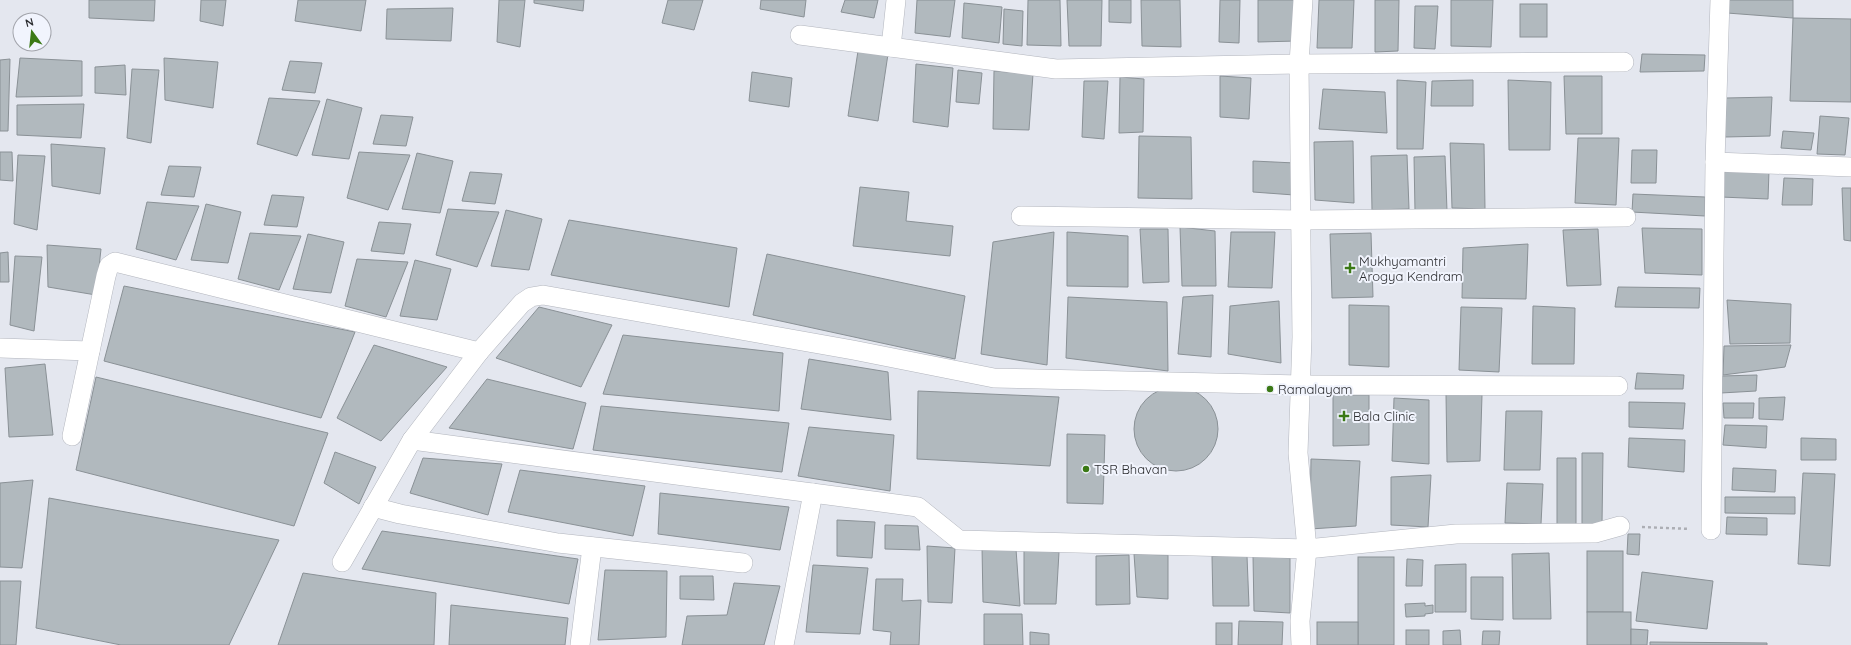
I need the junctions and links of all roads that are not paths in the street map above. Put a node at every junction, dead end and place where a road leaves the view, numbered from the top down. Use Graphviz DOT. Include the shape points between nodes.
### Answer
graph roads {
  1 [pos="896,0"];
  2 [pos="1303,0"];
  3 [pos="1720,0"];
  4 [pos="800,35"];
  5 [pos="891,47"];
  6 [pos="1624,62"];
  7 [pos="1299,64"];
  8 [pos="1715,162"];
  9 [pos="1851,167"];
  10 [pos="1021,216"];
  11 [pos="1626,217"];
  12 [pos="1302,220"];
  13 [pos="0,348"];
  14 [pos="90,351"];
  15 [pos="479,352"];
  16 [pos="1300,385"];
  17 [pos="1618,386"];
  18 [pos="72,436"];
  19 [pos="412,440"];
  20 [pos="813,493"];
  21 [pos="373,507"];
  22 [pos="1620,526"];
  23 [pos="1711,530"];
  24 [pos="592,547"];
  25 [pos="1307,549"];
  26 [pos="342,562"];
  27 [pos="743,563"];
  28 [pos="580,645"];
  29 [pos="784,645"];
  30 [pos="1301,645"];
  1 -- 5 [label="street"];
  2 -- 7 [label="street"];
  3 -- 8 [label="street"];
  4 -- 5 [label="street"];
  5 -- 7 [label="street" via="1056,69"];
  6 -- 7 [label="street"];
  7 -- 12 [label="street"];
  8 -- 9 [label="street"];
  8 -- 23 [label="street"];
  10 -- 12 [label="street"];
  11 -- 12 [label="street"];
  12 -- 16 [label="street"];
  13 -- 14 [label="street"];
  14 -- 15 [label="street" via="106,276 109,266 115,262"];
  14 -- 18 [label="street"];
  15 -- 16 [label="street" via="522,303 531,297 543,295 854,350 994,378"];
  15 -- 19 [label="street"];
  16 -- 17 [label="street"];
  16 -- 25 [label="street" via="1298,453"];
  19 -- 20 [label="street"];
  19 -- 21 [label="street"];
  20 -- 25 [label="street" via="918,507 959,540"];
  20 -- 29 [label="street"];
  21 -- 24 [label="street" via="400,514"];
  21 -- 26 [label="street"];
  22 -- 25 [label="street" via="1595,533 1456,534"];
  24 -- 27 [label="street"];
  24 -- 28 [label="street"];
  25 -- 30 [label="street" via="1300,621"];
}
